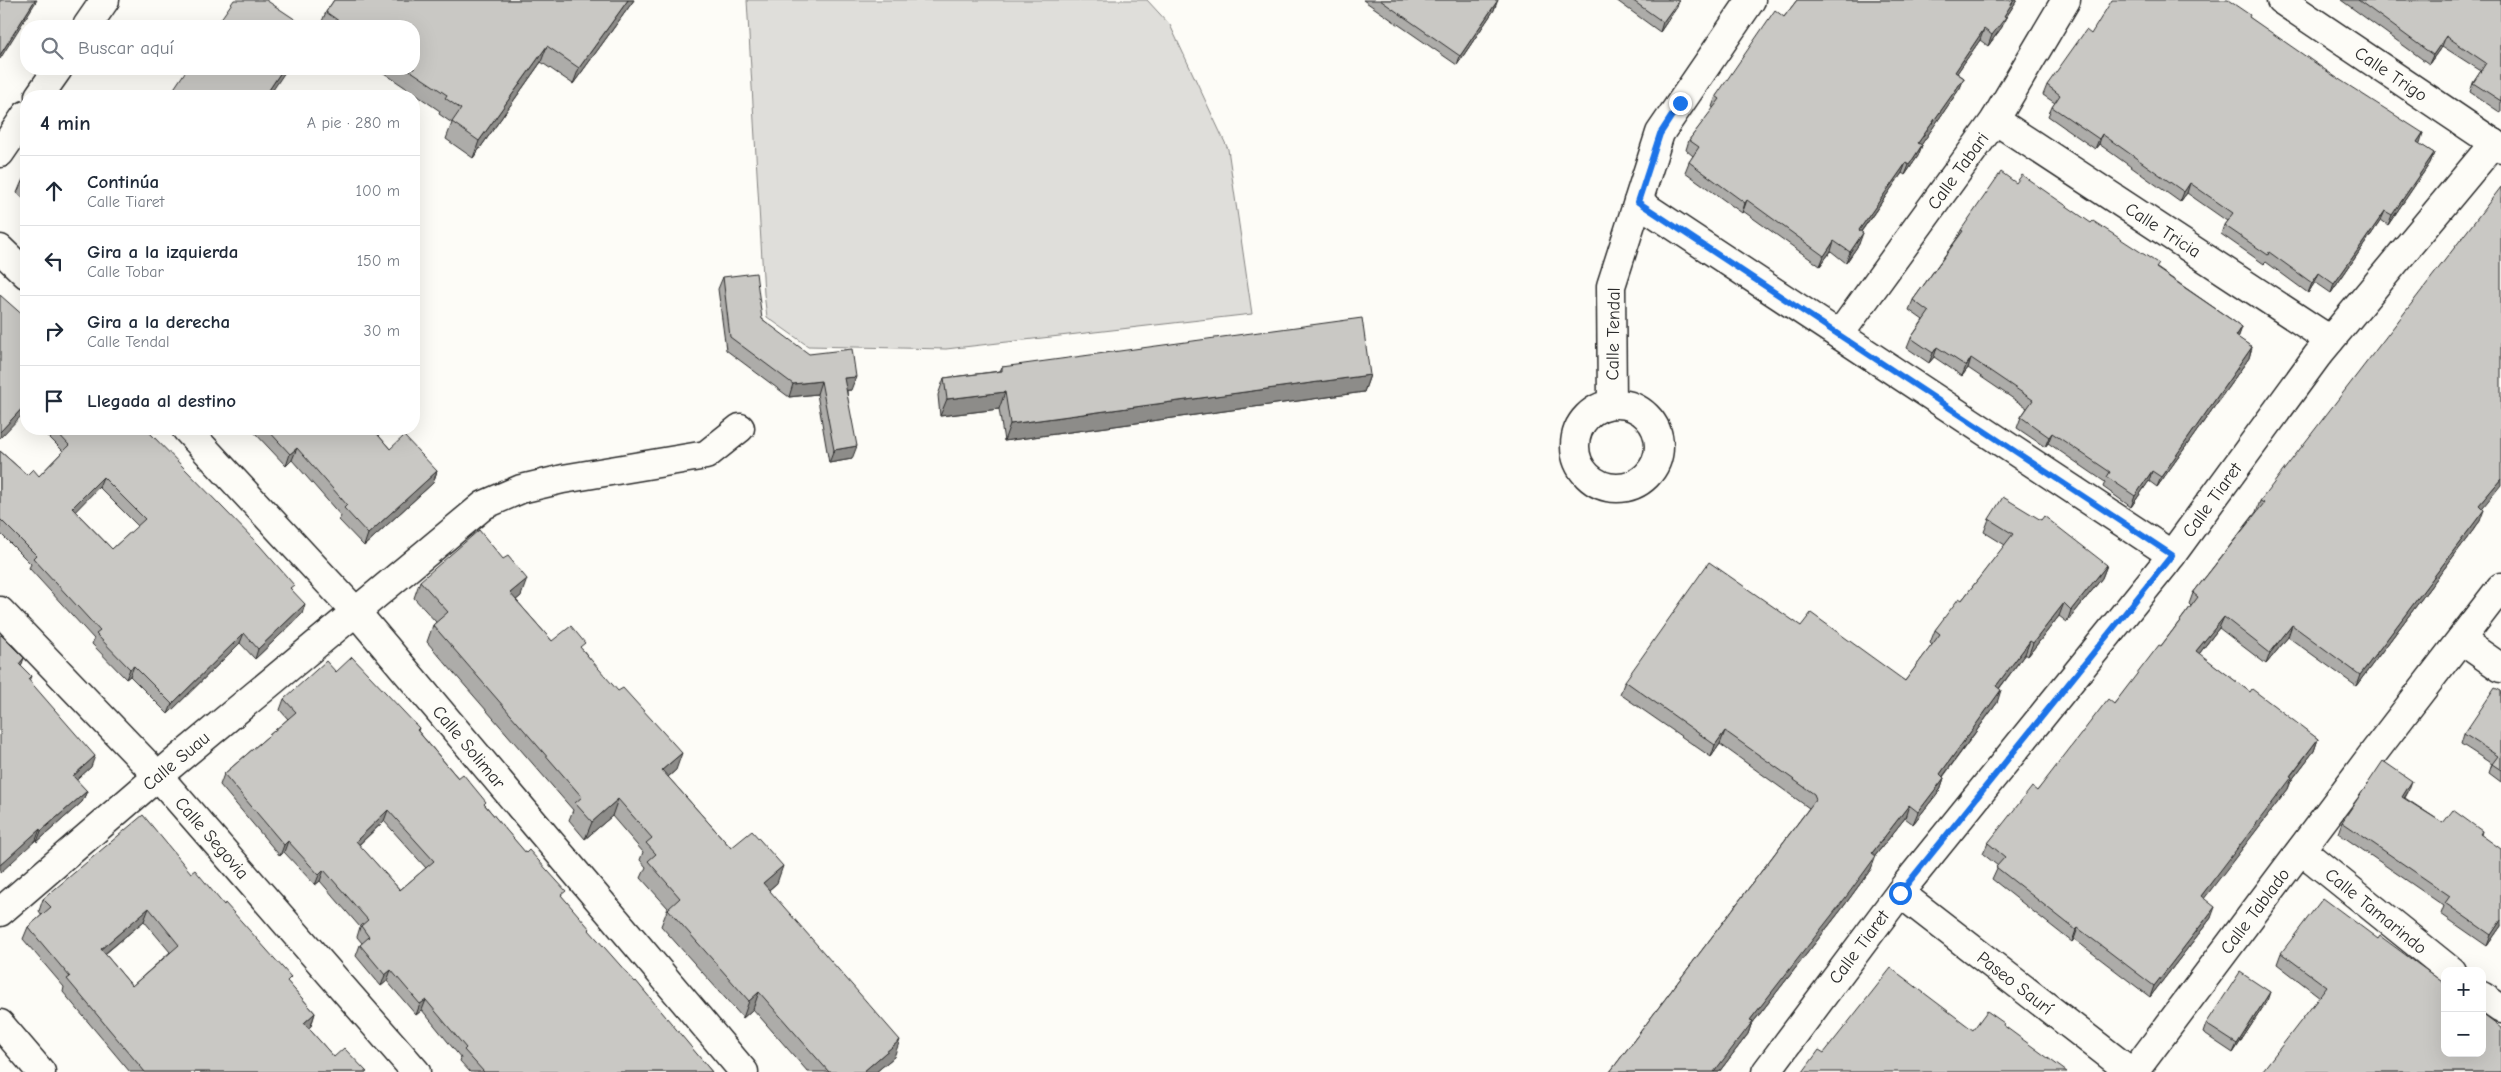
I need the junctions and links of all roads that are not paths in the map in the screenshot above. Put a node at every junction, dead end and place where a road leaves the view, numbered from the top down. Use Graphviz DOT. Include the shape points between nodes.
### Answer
graph roads {
  1 [pos="106,0"];
  2 [pos="1751,0"];
  3 [pos="2066,0"];
  4 [pos="2281,0"];
  5 [pos="91,20"];
  6 [pos="54,75"];
  7 [pos="43,90"];
  8 [pos="1995,120"];
  9 [pos="20,124"];
  10 [pos="2497,145"];
  11 [pos="0,153"];
  12 [pos="1638,202"];
  13 [pos="0,249"];
  14 [pos="20,268"];
  15 [pos="1839,335"];
  16 [pos="2330,340"];
  17 [pos="1612,404"];
  18 [pos="740,428"];
  19 [pos="192,435"];
  20 [pos="2172,555"];
  21 [pos="2501,587"];
  22 [pos="0,611"];
  23 [pos="356,612"];
  24 [pos="2461,640"];
  25 [pos="2501,668"];
  26 [pos="158,776"];
  27 [pos="2300,850"];
  28 [pos="1900,893"];
  29 [pos="0,912"];
  30 [pos="2446,967"];
  31 [pos="0,1024"];
  32 [pos="41,1072"];
  33 [pos="416,1072"];
  34 [pos="744,1072"];
  35 [pos="1766,1072"];
  36 [pos="2133,1072"];
  1 -- 5 [label="street"];
  2 -- 12 [label="street, Calle Tendal" via="1660,134"];
  3 -- 8 [label="street, Calle Tabari"];
  4 -- 10 [label="street, Calle Trigo"];
  6 -- 7 [label="street"];
  8 -- 15 [label="street, Calle Tabari"];
  8 -- 16 [label="street, Calle Tricia"];
  9 -- 11 [label="street"];
  10 -- 16 [label="street, Calle Tiaret"];
  12 -- 15 [label="street"];
  12 -- 17 [label="street, Calle Tendal" via="1612,286"];
  13 -- 14 [label="street"];
  15 -- 20 [label="street"];
  16 -- 20 [label="street, Calle Tiaret"];
  18 -- 23 [label="street, Calle Suau" via="706,455 563,478 521,489 484,505"];
  19 -- 23 [label="street, Calle Solimar"];
  20 -- 28 [label="street, Calle Tiaret"];
  21 -- 24 [label="street, Calle Tablado"];
  22 -- 26 [label="street, Calle Segovia"];
  23 -- 26 [label="street, Calle Suau"];
  23 -- 34 [label="street, Calle Solimar"];
  24 -- 25 [label="street"];
  24 -- 27 [label="street, Calle Tablado"];
  26 -- 29 [label="street, Calle Suau"];
  26 -- 33 [label="street, Calle Segovia"];
  27 -- 30 [label="street, Calle Tamarindo"];
  27 -- 36 [label="street, Calle Tablado"];
  28 -- 35 [label="street, Calle Tiaret"];
  28 -- 36 [label="street, Paseo Saurí"];
  31 -- 32 [label="street"];
}
